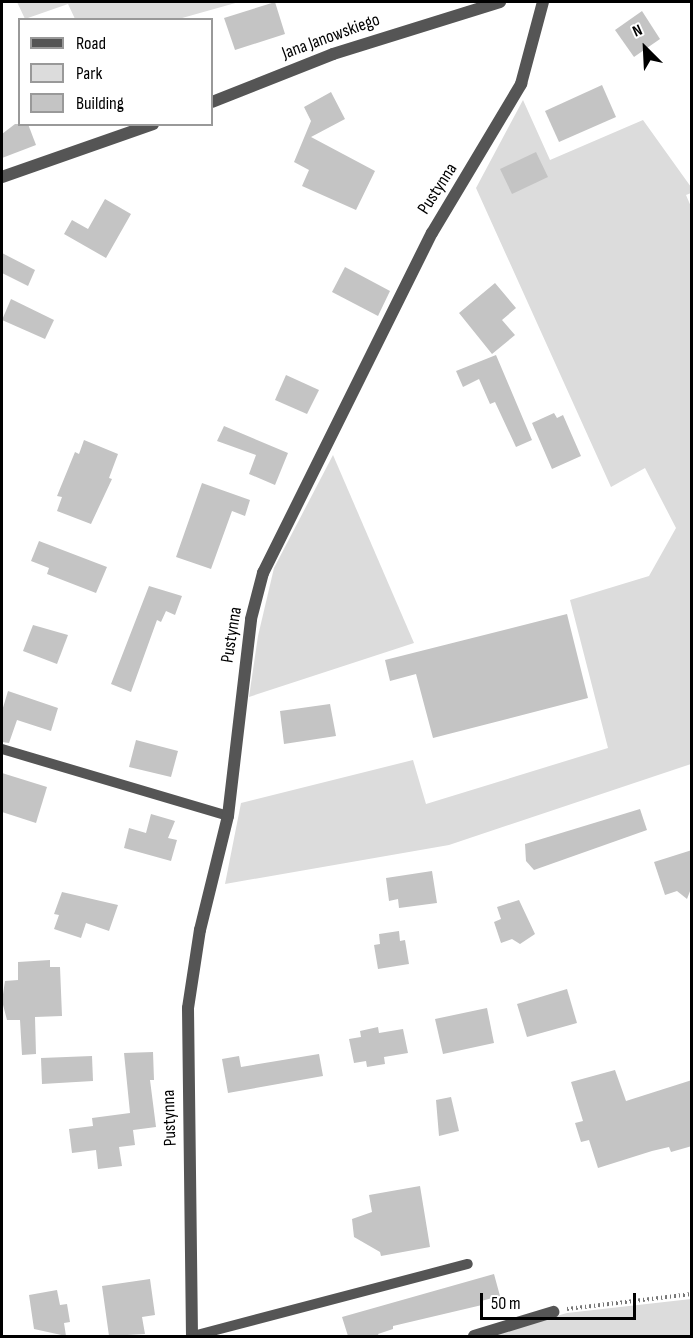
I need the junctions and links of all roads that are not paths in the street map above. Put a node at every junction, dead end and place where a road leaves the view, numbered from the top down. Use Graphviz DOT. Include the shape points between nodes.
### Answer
graph roads {
  1 [pos="500,2"];
  2 [pos="543,2"];
  3 [pos="213,102"];
  4 [pos="147,126"];
  5 [pos="2,177"];
  6 [pos="2,749"];
  7 [pos="228,816"];
  8 [pos="468,1263"];
  9 [pos="553,1312"];
  10 [pos="193,1336"];
  11 [pos="474,1336"];
  1 -- 3 [label="street, Jana Janowskiego" via="333,54"];
  2 -- 7 [label="street, Pustynna" via="521,84 432,233 263,573 250,631"];
  4 -- 5 [label="street"];
  6 -- 7 [label="lane"];
  7 -- 10 [label="street, Pustynna" via="200,930 188,1008"];
  8 -- 10 [label="lane"];
  9 -- 11 [label="street"];
}
